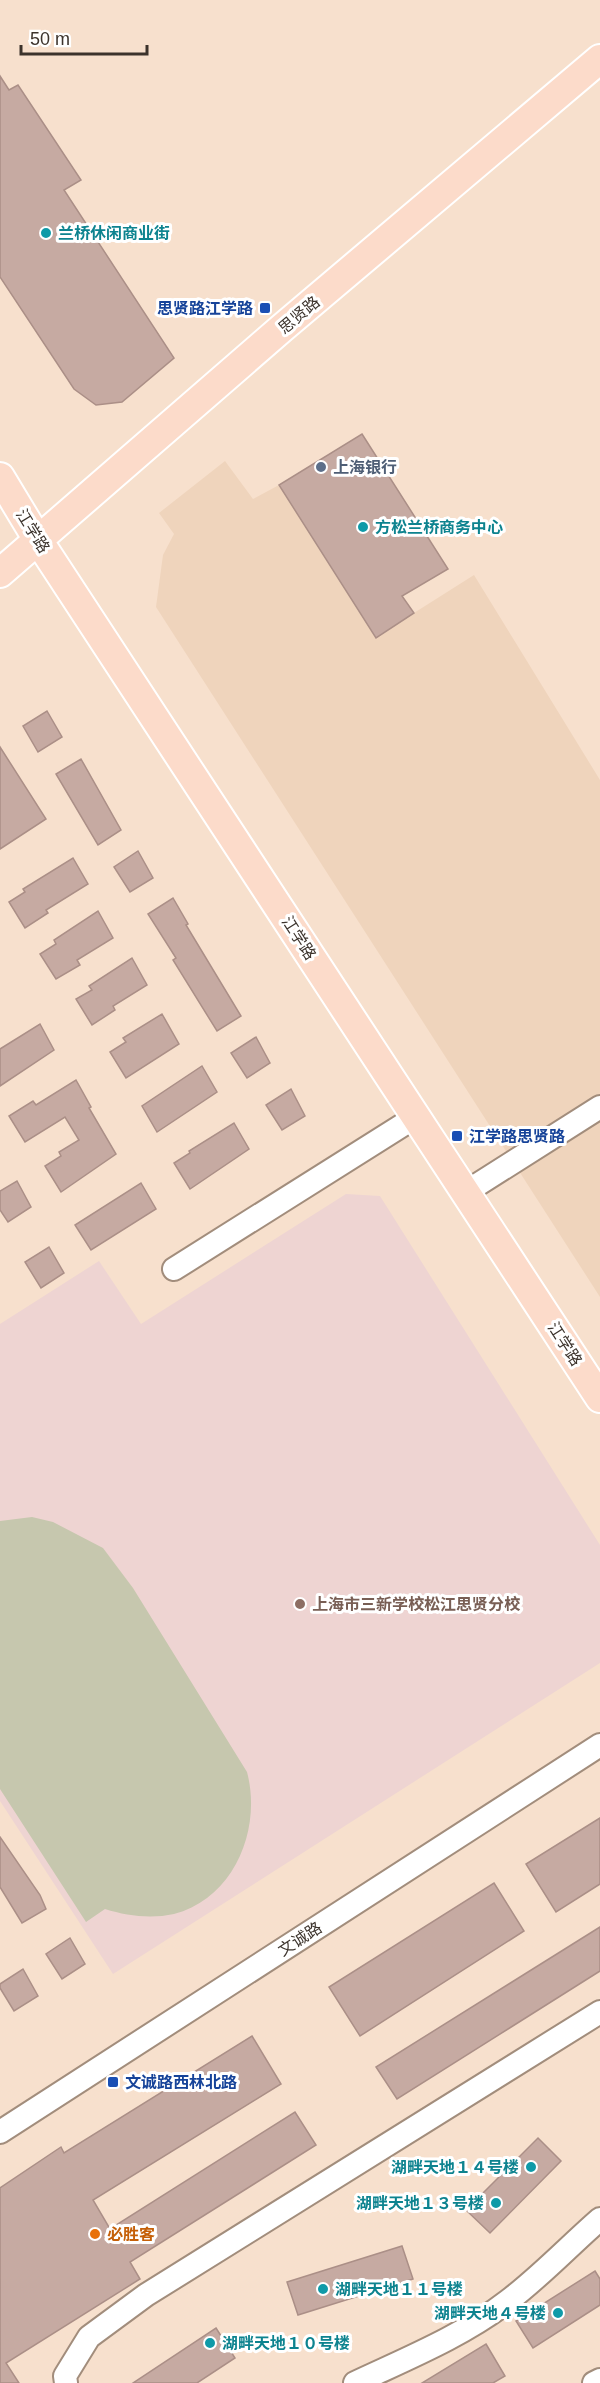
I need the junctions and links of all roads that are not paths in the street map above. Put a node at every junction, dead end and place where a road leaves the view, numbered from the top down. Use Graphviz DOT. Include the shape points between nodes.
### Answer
graph roads {
  1 [pos="600,59"];
  2 [pos="0,477"];
  3 [pos="38,540"];
  4 [pos="0,573"];
  5 [pos="600,1107"];
  6 [pos="417,1116"];
  7 [pos="466,1192"];
  8 [pos="174,1269"];
  9 [pos="600,1398"];
  10 [pos="600,1745"];
  11 [pos="600,2012"];
  12 [pos="0,2132"];
  13 [pos="600,2219"];
  14 [pos="600,2380"];
  15 [pos="66,2383"];
  16 [pos="355,2383"];
  17 [pos="594,2383"];
  1 -- 3 [label="main road, 思贤路"];
  2 -- 3 [label="main road, 江学路"];
  3 -- 4 [label="main road, 思贤路"];
  3 -- 6 [label="main road, 江学路"];
  5 -- 7 [label="street"];
  6 -- 7 [label="main road, 江学路"];
  6 -- 8 [label="street"];
  7 -- 9 [label="main road, 江学路"];
  10 -- 12 [label="street, 文诚路"];
  11 -- 15 [label="street" via="146,2295 89,2337 65,2376"];
  13 -- 16 [label="street" via="507,2302 458,2333"];
  14 -- 17 [label="street"];
}
